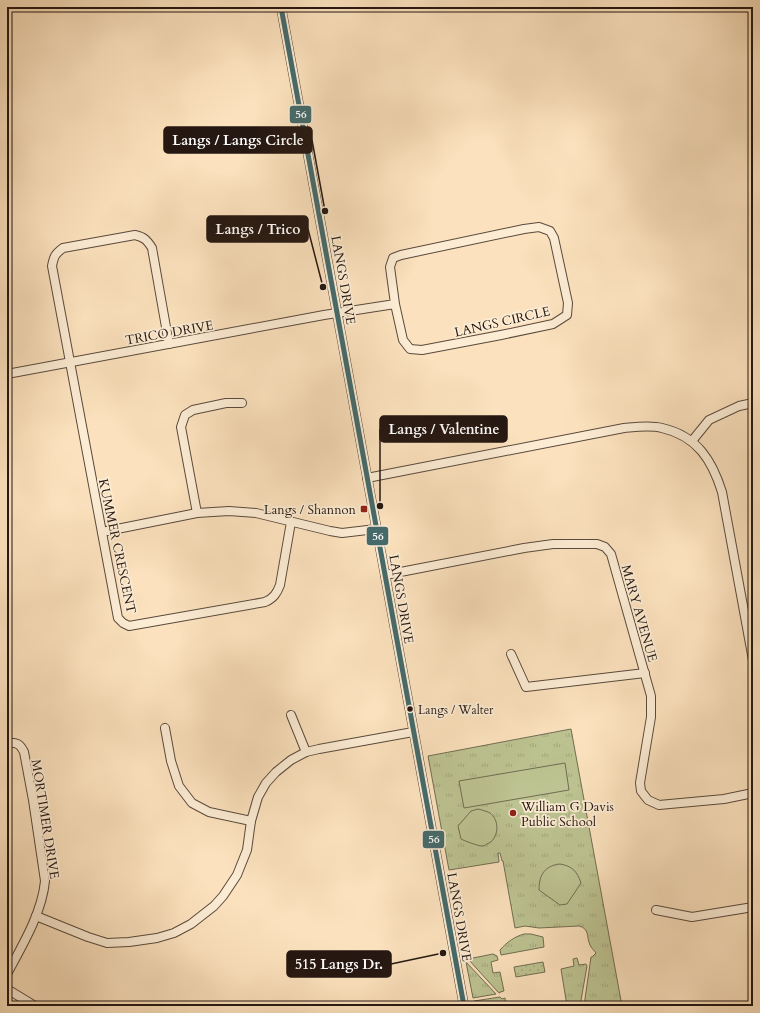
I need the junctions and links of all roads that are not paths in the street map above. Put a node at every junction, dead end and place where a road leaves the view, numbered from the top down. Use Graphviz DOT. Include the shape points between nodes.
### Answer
graph roads {
  1 [pos="281,7"];
  2 [pos="395,304"];
  3 [pos="336,313"];
  4 [pos="169,344"];
  5 [pos="70,362"];
  6 [pos="7,374"];
  7 [pos="242,403"];
  8 [pos="753,403"];
  9 [pos="692,442"];
  10 [pos="367,478"];
  11 [pos="197,513"];
  12 [pos="291,522"];
  13 [pos="376,529"];
  14 [pos="102,532"];
  15 [pos="385,575"];
  16 [pos="511,654"];
  17 [pos="753,660"];
  18 [pos="645,673"];
  19 [pos="291,715"];
  20 [pos="165,728"];
  21 [pos="414,732"];
  22 [pos="7,743"];
  23 [pos="306,752"];
  24 [pos="753,794"];
  25 [pos="252,821"];
  26 [pos="753,907"];
  27 [pos="656,910"];
  28 [pos="36,916"];
  29 [pos="7,974"];
  30 [pos="7,989"];
  31 [pos="35,1006"];
  32 [pos="464,1006"];
  1 -- 3 [label="street, LANGS DRIVE"];
  2 -- 2 [label="street, LANGS CIRCLE" via="404,340 410,349 422,350 553,324 567,315 568,303 554,238 550,230 539,227 524,228 393,258 390,267"];
  2 -- 3 [label="street"];
  3 -- 4 [label="street, TRICO DRIVE"];
  3 -- 10 [label="street, LANGS DRIVE"];
  4 -- 5 [label="street, TRICO DRIVE"];
  4 -- 5 [label="street, KUMMER CRESCENT" via="152,248 148,241 135,235 63,248 53,258 52,266"];
  5 -- 6 [label="street, TRICO DRIVE"];
  5 -- 14 [label="street, KUMMER CRESCENT"];
  7 -- 11 [label="street" via="226,403 193,410 185,415 182,427"];
  8 -- 9 [label="street" via="739,406 709,420"];
  9 -- 10 [label="street" via="661,428 624,428"];
  9 -- 17 [label="street" via="704,453 712,466 722,492"];
  10 -- 13 [label="street, LANGS DRIVE"];
  11 -- 12 [label="street" via="256,513"];
  11 -- 14 [label="street"];
  12 -- 13 [label="street" via="342,533"];
  12 -- 14 [label="street, KUMMER CRESCENT" via="280,585 270,600 130,626 120,621 117,613"];
  13 -- 15 [label="street, LANGS DRIVE"];
  15 -- 18 [label="street, MARY AVENUE" via="553,544 596,544 605,547 611,554"];
  15 -- 21 [label="street, LANGS DRIVE"];
  16 -- 18 [label="street" via="526,687"];
  18 -- 24 [label="street, MARY AVENUE" via="651,696 651,717 640,783 641,791 648,800 659,805"];
  19 -- 23 [label="street"];
  20 -- 25 [label="street" via="179,786 192,803 209,812"];
  21 -- 23 [label="street"];
  21 -- 32 [label="street, LANGS DRIVE"];
  22 -- 28 [label="street, MORTIMER DRIVE" via="21,746 24,752 33,800 45,881 44,894"];
  23 -- 25 [label="street" via="291,760 266,783 258,797"];
  25 -- 28 [label="street" via="243,862 223,896 191,924 174,933 124,943 107,943"];
  26 -- 27 [label="street" via="692,917"];
  28 -- 29 [label="street, MORTIMER DRIVE"];
  30 -- 31 [label="street"];
}
